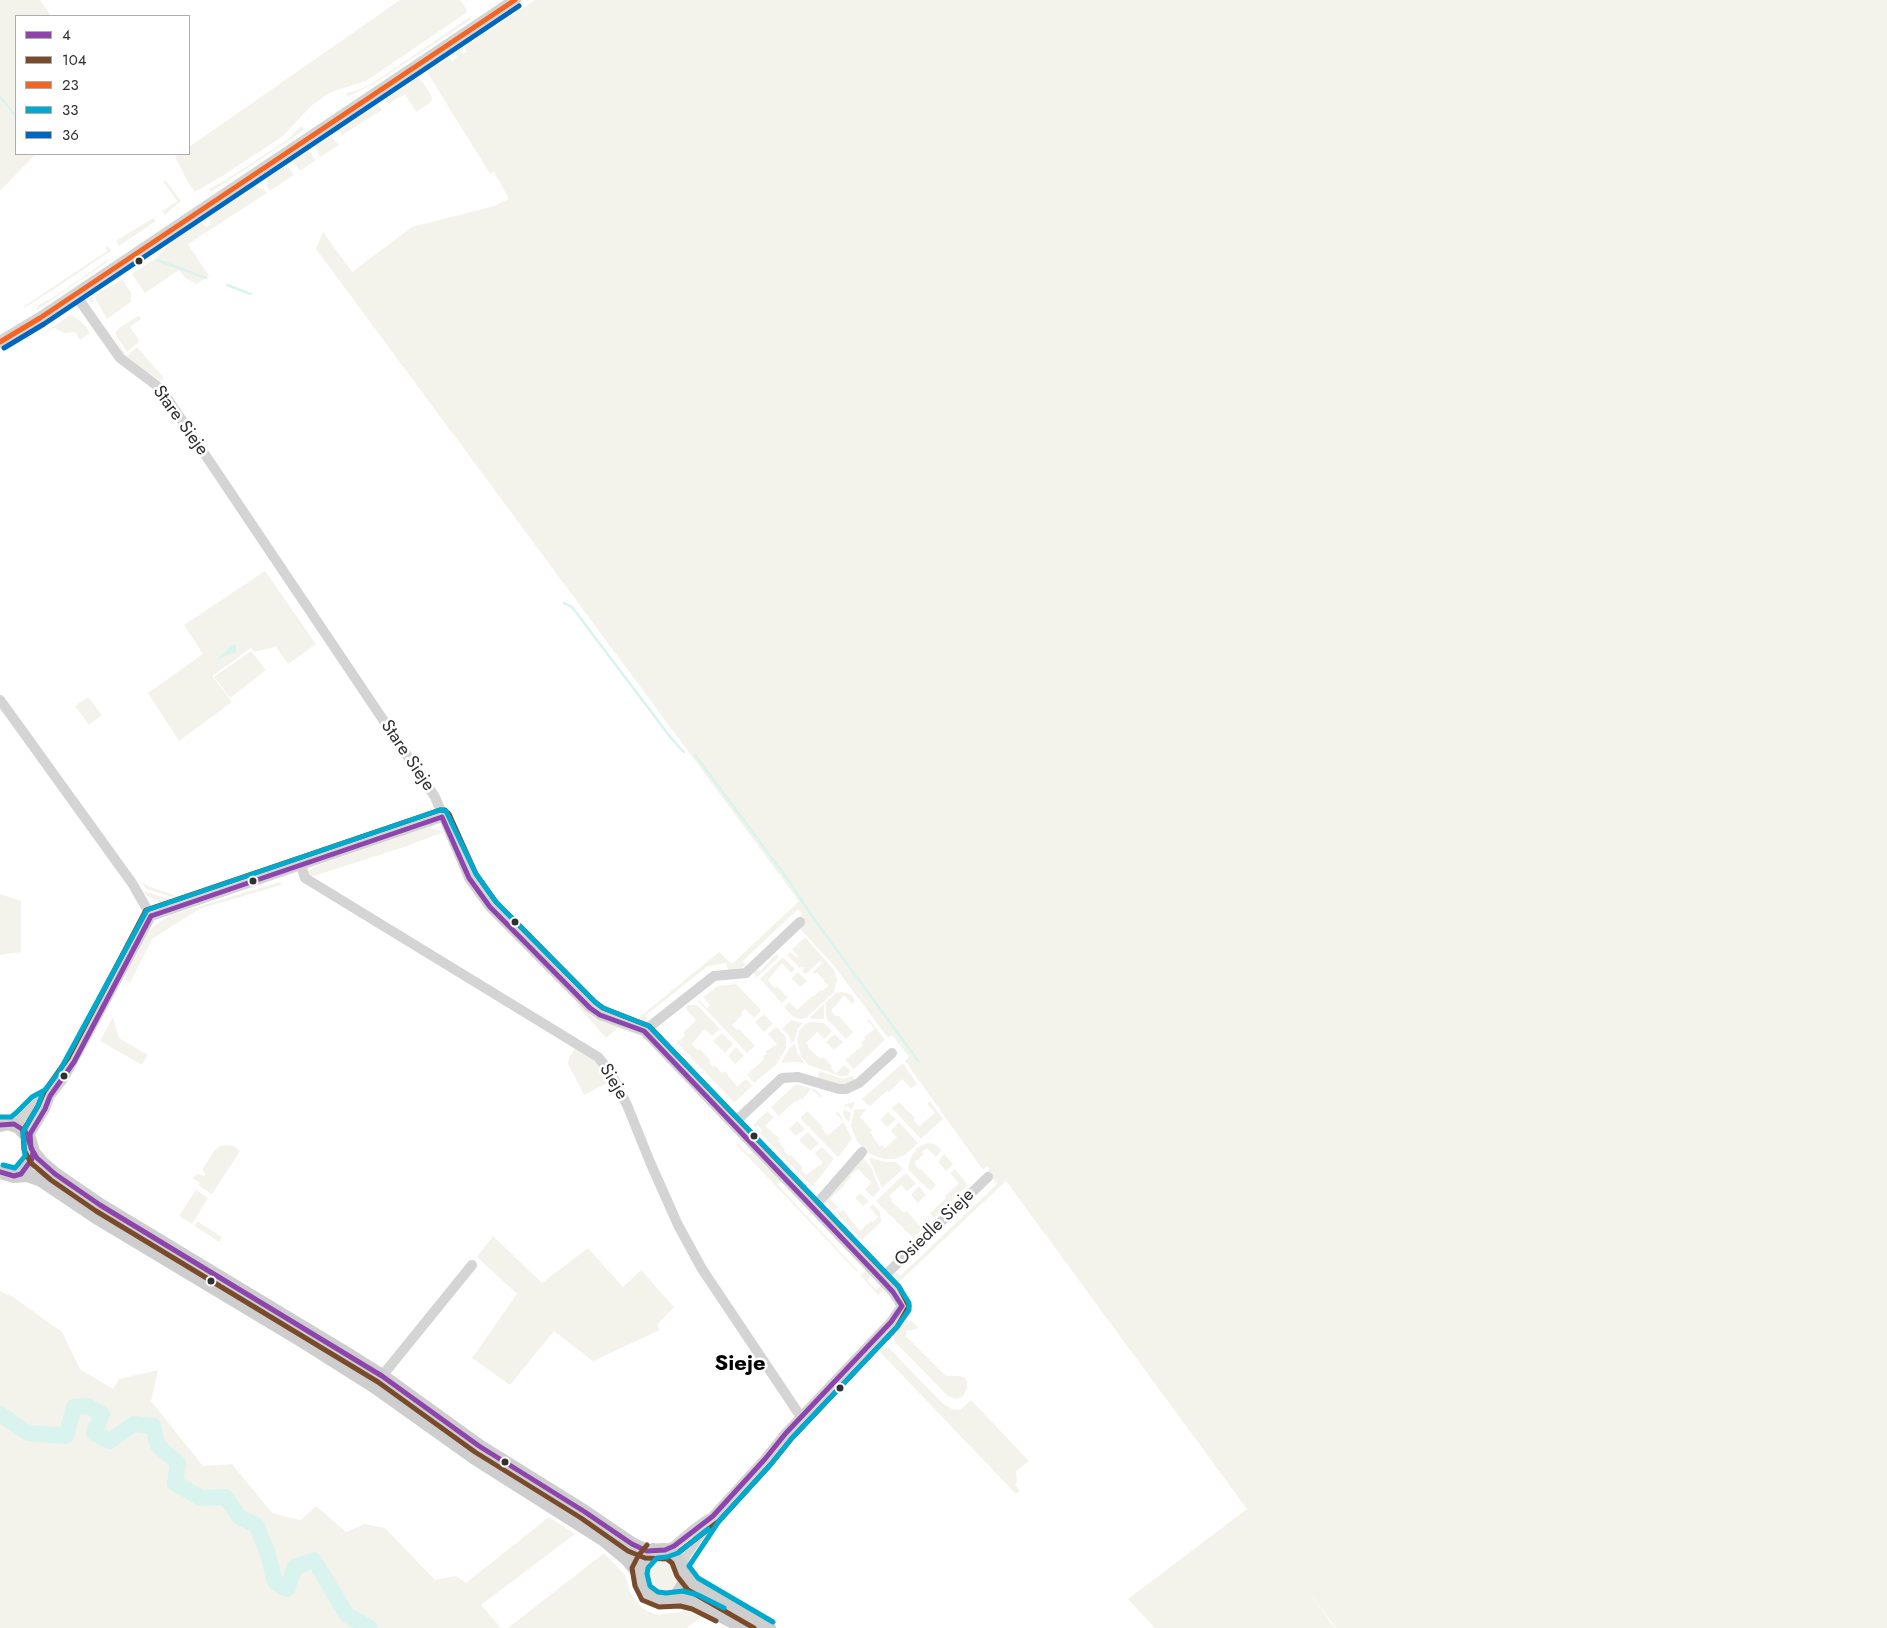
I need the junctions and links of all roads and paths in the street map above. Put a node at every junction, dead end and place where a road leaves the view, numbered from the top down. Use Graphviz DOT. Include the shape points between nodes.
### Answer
graph roads {
  1 [pos="515,0"];
  2 [pos="75,294"];
  3 [pos="0,342"];
  4 [pos="0,700"];
  5 [pos="442,817"];
  6 [pos="301,866"];
  7 [pos="151,916"];
  8 [pos="800,922"];
  9 [pos="644,1031"];
  10 [pos="892,1053"];
  11 [pos="50,1096"];
  12 [pos="734,1123"];
  13 [pos="7,1125"];
  14 [pos="29,1138"];
  15 [pos="33,1152"];
  16 [pos="862,1152"];
  17 [pos="0,1172"];
  18 [pos="21,1174"];
  19 [pos="988,1177"];
  20 [pos="814,1207"];
  21 [pos="472,1265"];
  22 [pos="881,1279"];
  23 [pos="382,1376"];
  24 [pos="801,1417"];
  25 [pos="712,1516"];
  26 [pos="659,1550"];
  27 [pos="682,1569"];
  28 [pos="639,1574"];
  29 [pos="675,1598"];
  30 [pos="745,1628"];
  31 [pos="769,1628"];
  1 -- 2 [label="street"];
  2 -- 3 [label="street"];
  2 -- 5 [label="street, Stare Sieje" via="120,358 156,385 167,398 435,797"];
  4 -- 7 [label="street" via="132,883"];
  5 -- 6 [label="street"];
  5 -- 9 [label="street, Stare Sieje" via="469,878 490,907 590,1008 606,1018"];
  6 -- 7 [label="street"];
  6 -- 24 [label="street, Sieje" via="305,878 598,1057 611,1073 627,1105 678,1225 702,1269"];
  7 -- 11 [label="street" via="74,1062"];
  8 -- 9 [label="street" via="746,973 714,976"];
  9 -- 12 [label="street, Stare Sieje"];
  10 -- 12 [label="street" via="859,1083 846,1089 798,1077 782,1078"];
  11 -- 13 [label="street" via="37,1103 21,1119"];
  11 -- 14 [label="street"];
  12 -- 20 [label="street, Stare Sieje"];
  13 -- 14 [label="main road" via="25,1131"];
  14 -- 15 [label="main road"];
  15 -- 18 [label="main road"];
  15 -- 23 [label="main road" via="55,1174 100,1205"];
  16 -- 20 [label="street"];
  17 -- 18 [label="main road" via="14,1176"];
  18 -- 28 [label="main road" via="47,1184 369,1383 475,1458 603,1539"];
  19 -- 22 [label="street, Osiedle Sieje"];
  20 -- 22 [label="street, Stare Sieje"];
  21 -- 23 [label="street"];
  22 -- 24 [label="street, Stare Sieje" via="902,1306"];
  23 -- 26 [label="main road" via="458,1432 632,1544 642,1549"];
  24 -- 25 [label="street"];
  25 -- 26 [label="street" via="674,1546"];
  25 -- 27 [label="street" via="686,1555"];
  26 -- 27 [label="main road" via="674,1555"];
  26 -- 28 [label="main road" via="641,1565"];
  27 -- 29 [label="main road" via="684,1584"];
  27 -- 31 [label="main road" via="688,1580 702,1590"];
  28 -- 29 [label="main road" via="648,1595 660,1600"];
  29 -- 30 [label="main road" via="695,1602"];
}
